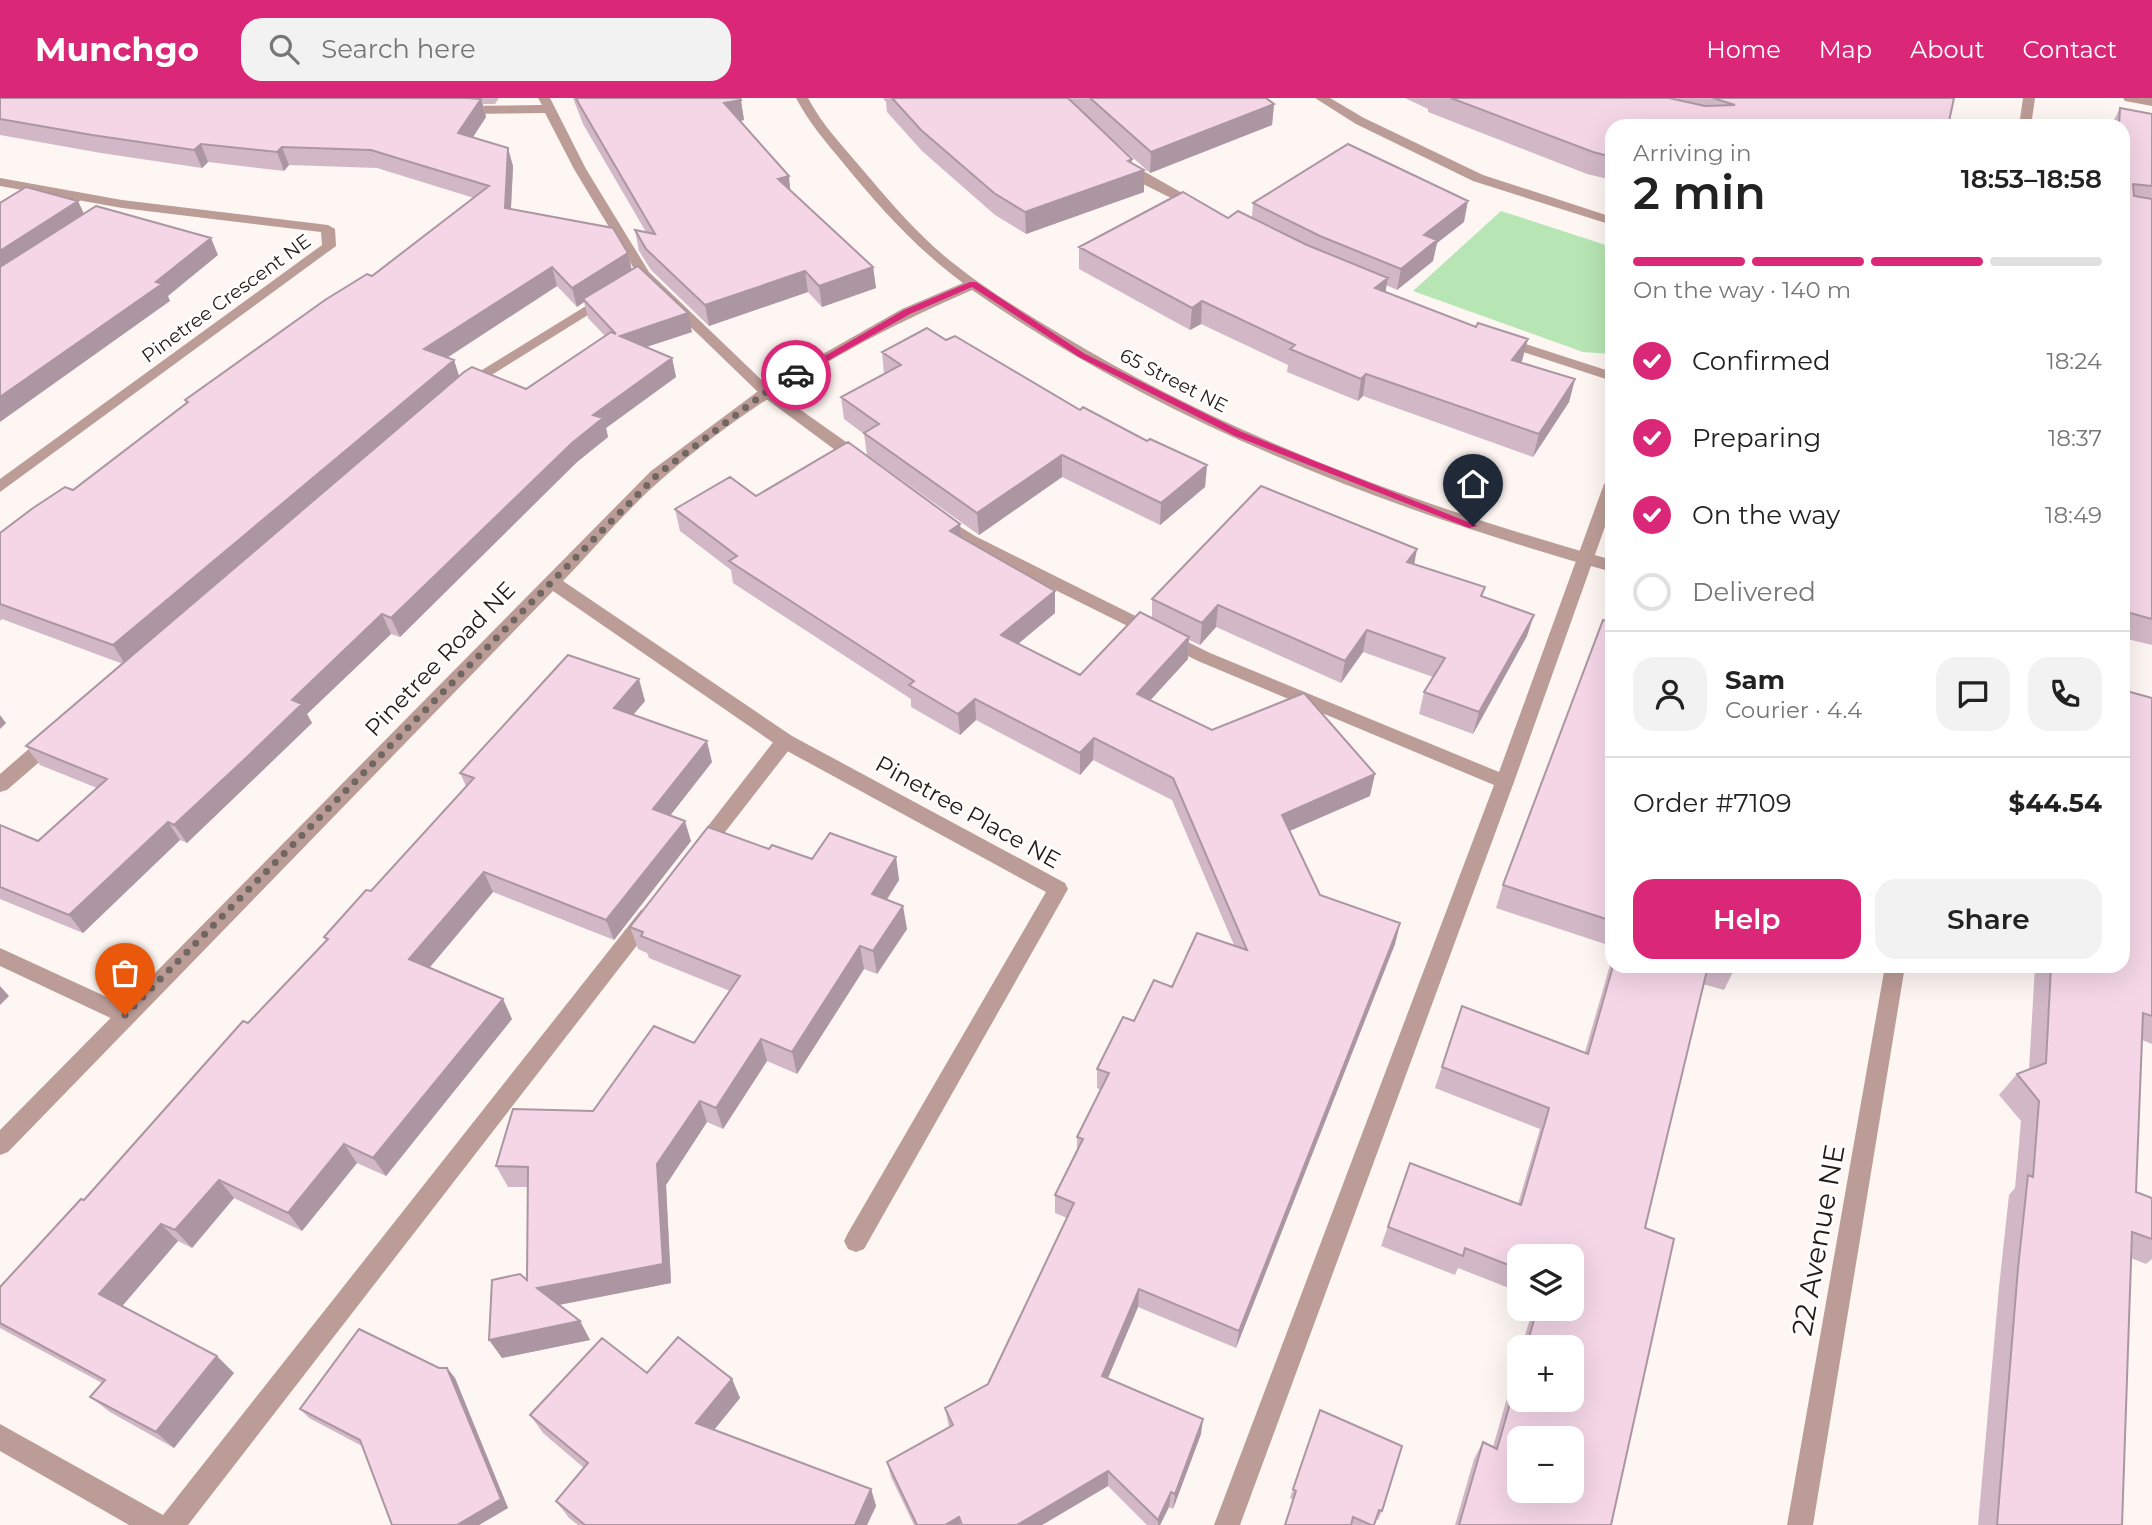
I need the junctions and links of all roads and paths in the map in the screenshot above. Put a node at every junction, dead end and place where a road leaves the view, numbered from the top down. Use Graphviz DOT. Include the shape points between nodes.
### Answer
graph roads {
  1 [pos="802,98"];
  2 [pos="1321,98"];
  3 [pos="2029,98"];
  4 [pos="2129,98"];
  5 [pos="2152,102"];
  6 [pos="546,103"];
  7 [pos="439,108"];
  8 [pos="2026,119"];
  9 [pos="1116,156"];
  10 [pos="0,183"];
  11 [pos="122,204"];
  12 [pos="1211,212"];
  13 [pos="100,218"];
  14 [pos="1605,220"];
  15 [pos="633,281"];
  16 [pos="973,284"];
  17 [pos="1492,337"];
  18 [pos="1605,375"];
  19 [pos="766,392"];
  20 [pos="454,395"];
  21 [pos="879,474"];
  22 [pos="0,487"];
  23 [pos="1605,505"];
  24 [pos="924,507"];
  25 [pos="1587,560"];
  26 [pos="1605,564"];
  27 [pos="550,581"];
  28 [pos="62,731"];
  29 [pos="785,741"];
  30 [pos="1505,782"];
  31 [pos="0,785"];
  32 [pos="683,872"];
  33 [pos="666,893"];
  34 [pos="0,957"];
  35 [pos="1894,973"];
  36 [pos="125,1015"];
  37 [pos="0,1145"];
  38 [pos="856,1241"];
  39 [pos="0,1437"];
  40 [pos="154,1525"];
  41 [pos="172,1525"];
  42 [pos="1227,1525"];
  43 [pos="1800,1525"];
  1 -- 16 [label="street, 65 Street NE" via="813,119 918,240"];
  2 -- 14 [label="street" via="1478,178"];
  3 -- 8 [label="street"];
  4 -- 5 [label="street"];
  6 -- 7 [label="street"];
  6 -- 15 [label="street"];
  9 -- 12 [label="street" via="1136,175"];
  10 -- 11 [label="street, Pinetree Crescent NE"];
  11 -- 13 [label="street"];
  11 -- 22 [label="street, Pinetree Crescent NE" via="328,229 330,246"];
  15 -- 19 [label="street"];
  15 -- 20 [label="street"];
  16 -- 19 [label="street, Pinetree Road NE" via="907,312"];
  16 -- 25 [label="street, 65 Street NE" via="1082,355 1239,434 1450,519"];
  17 -- 18 [label="street"];
  19 -- 21 [label="street"];
  19 -- 27 [label="street, Pinetree Road NE" via="657,475"];
  23 -- 25 [label="street"];
  24 -- 30 [label="street" via="969,540 1204,657"];
  25 -- 26 [label="street, 65 Street NE"];
  25 -- 30 [label="street"];
  27 -- 29 [label="street, Pinetree Place NE"];
  27 -- 36 [label="street, Pinetree Road NE"];
  28 -- 31 [label="street"];
  29 -- 32 [label="street"];
  29 -- 38 [label="street, Pinetree Place NE" via="1058,889"];
  30 -- 42 [label="street"];
  33 -- 41 [label="street"];
  34 -- 36 [label="street"];
  35 -- 43 [label="street, 22 Avenue NE"];
  36 -- 37 [label="street, Pinetree Road NE"];
  39 -- 40 [label="street"];
}
